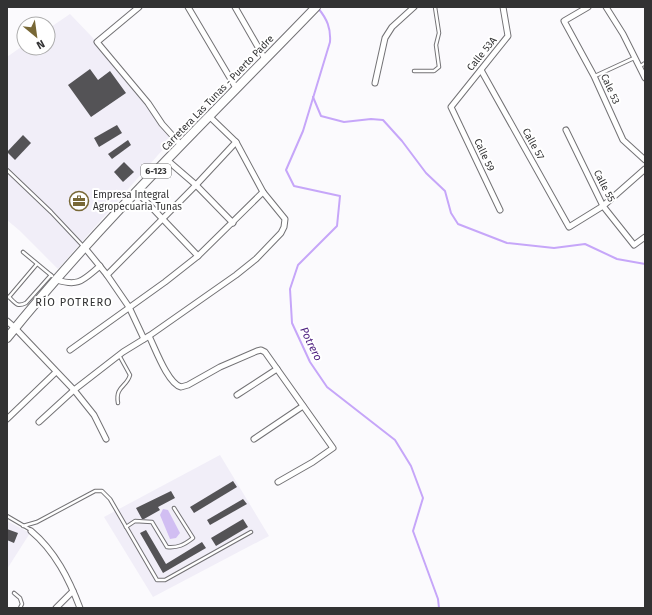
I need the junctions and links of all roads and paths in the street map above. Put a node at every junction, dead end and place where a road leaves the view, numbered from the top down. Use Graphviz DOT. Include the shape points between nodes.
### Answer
graph roads {
  1 [pos="138,7"];
  2 [pos="188,7"];
  3 [pos="235,7"];
  4 [pos="414,7"];
  5 [pos="436,7"];
  6 [pos="503,7"];
  7 [pos="588,7"];
  8 [pos="606,7"];
  9 [pos="315,8"];
  10 [pos="634,58"];
  11 [pos="265,59"];
  12 [pos="645,63"];
  13 [pos="639,67"];
  14 [pos="481,70"];
  15 [pos="414,71"];
  16 [pos="594,76"];
  17 [pos="645,78"];
  18 [pos="374,83"];
  19 [pos="236,88"];
  20 [pos="452,107"];
  21 [pos="209,116"];
  22 [pos="566,130"];
  23 [pos="236,142"];
  24 [pos="181,145"];
  25 [pos="167,160"];
  26 [pos="645,160"];
  27 [pos="645,169"];
  28 [pos="7,170"];
  29 [pos="196,185"];
  30 [pos="136,191"];
  31 [pos="263,192"];
  32 [pos="602,206"];
  33 [pos="500,210"];
  34 [pos="162,218"];
  35 [pos="233,223"];
  36 [pos="645,237"];
  37 [pos="85,248"];
  38 [pos="23,252"];
  39 [pos="198,256"];
  40 [pos="38,264"];
  41 [pos="100,266"];
  42 [pos="107,275"];
  43 [pos="54,278"];
  44 [pos="8,297"];
  45 [pos="129,308"];
  46 [pos="7,321"];
  47 [pos="15,328"];
  48 [pos="7,338"];
  49 [pos="147,338"];
  50 [pos="70,350"];
  51 [pos="119,355"];
  52 [pos="277,369"];
  53 [pos="56,372"];
  54 [pos="74,390"];
  55 [pos="237,395"];
  56 [pos="118,403"];
  57 [pos="303,406"];
  58 [pos="7,419"];
  59 [pos="38,422"];
  60 [pos="106,439"];
  61 [pos="254,439"];
  62 [pos="278,482"];
  63 [pos="174,508"];
  64 [pos="7,516"];
  65 [pos="23,526"];
  66 [pos="126,527"];
  67 [pos="32,531"];
  68 [pos="251,532"];
  69 [pos="73,591"];
  70 [pos="14,593"];
  71 [pos="20,608"];
  72 [pos="56,608"];
  73 [pos="80,608"];
  1 -- 24 [label="street" via="97,42"];
  2 -- 19 [label="street"];
  3 -- 11 [label="street"];
  4 -- 18 [label="street" via="388,32"];
  5 -- 15 [label="lane" via="439,67 434,71"];
  6 -- 14 [label="street, Calle 53A" via="508,36"];
  7 -- 16 [label="street, Cale 53" via="564,21"];
  8 -- 10 [label="street"];
  9 -- 11 [label="main road, Carretera Las Tunas - Puerto Padre / 6-123"];
  10 -- 13 [label="street"];
  10 -- 16 [label="lane"];
  11 -- 19 [label="main road, Carretera Las Tunas - Puerto Padre / 6-123"];
  12 -- 13 [label="lane"];
  13 -- 17 [label="street"];
  14 -- 20 [label="street, Calle 53A"];
  14 -- 32 [label="street, Calle 57" via="569,227"];
  16 -- 26 [label="street, Cale 53" via="623,140"];
  19 -- 21 [label="main road, Carretera Las Tunas - Puerto Padre / 6-123"];
  20 -- 33 [label="street, Calle 59"];
  21 -- 23 [label="street"];
  21 -- 24 [label="main road, Carretera Las Tunas - Puerto Padre / 6-123"];
  22 -- 32 [label="street, Calle 55"];
  23 -- 29 [label="street"];
  23 -- 31 [label="street"];
  24 -- 25 [label="main road, Carretera Las Tunas - Puerto Padre / 6-123"];
  25 -- 29 [label="street"];
  25 -- 30 [label="main road, Carretera Las Tunas - Puerto Padre / 6-123"];
  27 -- 32 [label="street"];
  28 -- 37 [label="lane"];
  29 -- 34 [label="street"];
  29 -- 35 [label="street"];
  30 -- 34 [label="street"];
  30 -- 37 [label="main road, Carretera Las Tunas - Puerto Padre / 6-123"];
  31 -- 35 [label="street"];
  31 -- 49 [label="street" via="285,219 284,227 276,239 236,275"];
  32 -- 36 [label="street, Calle 55" via="634,246"];
  34 -- 39 [label="street"];
  34 -- 42 [label="street"];
  35 -- 39 [label="street"];
  37 -- 41 [label="street"];
  37 -- 43 [label="main road, Carretera Las Tunas - Puerto Padre / 6-123"];
  38 -- 40 [label="lane"];
  39 -- 45 [label="street"];
  40 -- 43 [label="lane"];
  40 -- 44 [label="lane"];
  41 -- 42 [label="street"];
  41 -- 43 [label="street" via="75,283 68,284"];
  42 -- 45 [label="street"];
  43 -- 44 [label="lane" via="26,303 17,305"];
  43 -- 47 [label="main road, Carretera Las Tunas - Puerto Padre / 6-123"];
  45 -- 49 [label="street"];
  45 -- 50 [label="street"];
  46 -- 47 [label="street"];
  47 -- 48 [label="main road, Carretera Las Tunas - Puerto Padre / 6-123"];
  47 -- 53 [label="street"];
  49 -- 51 [label="street"];
  49 -- 52 [label="street" via="165,370 181,387 261,350"];
  51 -- 54 [label="street"];
  51 -- 56 [label="lane" via="130,374 117,393"];
  52 -- 55 [label="street"];
  52 -- 57 [label="street"];
  53 -- 54 [label="street"];
  53 -- 58 [label="street"];
  54 -- 59 [label="street"];
  54 -- 60 [label="street" via="94,415"];
  57 -- 61 [label="street"];
  57 -- 62 [label="street" via="333,448"];
  63 -- 66 [label="lane" via="193,538 183,546 167,547 152,522 135,521"];
  64 -- 65 [label="lane"];
  65 -- 66 [label="lane" via="37,522 95,491 102,491 110,499"];
  65 -- 67 [label="lane"];
  66 -- 68 [label="lane" via="157,580 164,580"];
  67 -- 69 [label="street" via="52,552"];
  69 -- 72 [label="street"];
  69 -- 73 [label="street"];
  70 -- 71 [label="lane" via="22,600"];
}
